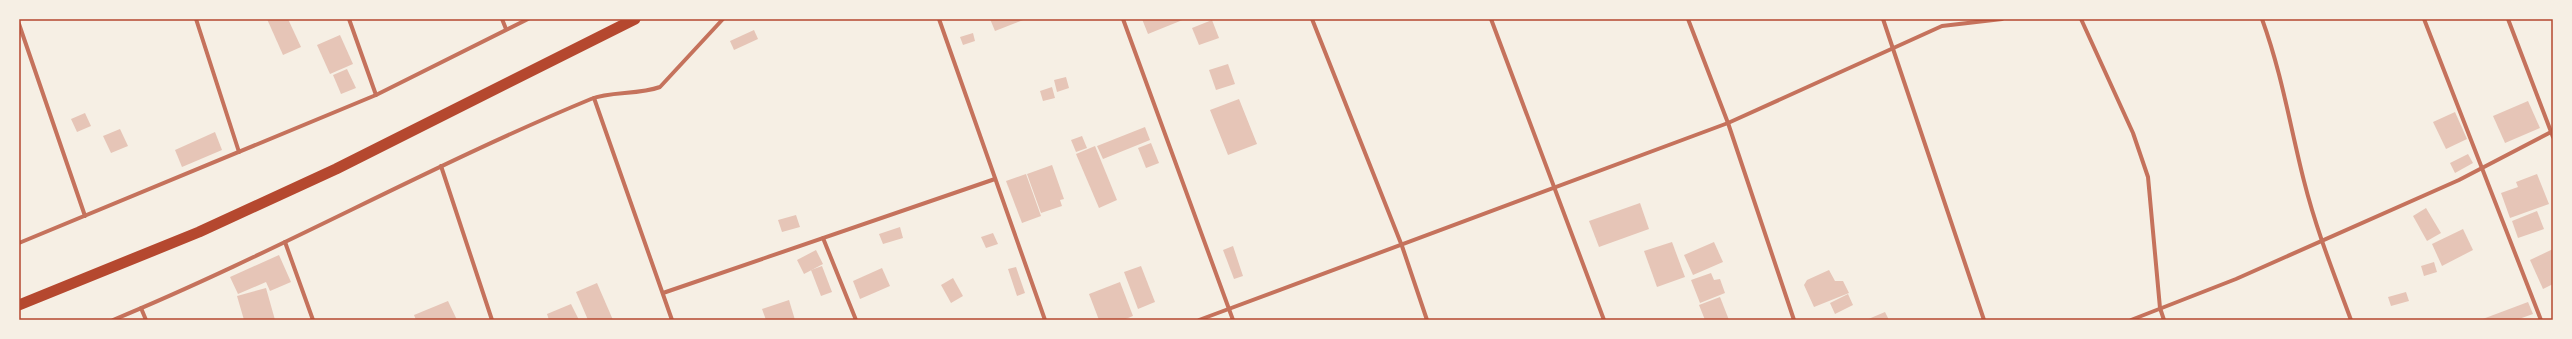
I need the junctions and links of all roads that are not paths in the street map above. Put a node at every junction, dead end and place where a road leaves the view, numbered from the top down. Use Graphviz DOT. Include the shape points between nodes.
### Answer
graph roads {
  1 [pos="196,19"];
  2 [pos="350,19"];
  3 [pos="502,19"];
  4 [pos="528,19"];
  5 [pos="635,19"];
  6 [pos="723,19"];
  7 [pos="938,19"];
  8 [pos="1123,19"];
  9 [pos="1312,19"];
  10 [pos="1492,19"];
  11 [pos="1688,19"];
  12 [pos="1883,19"];
  13 [pos="2002,19"];
  14 [pos="2081,19"];
  15 [pos="2262,19"];
  16 [pos="2424,19"];
  17 [pos="2508,19"];
  18 [pos="19,24"];
  19 [pos="506,29"];
  20 [pos="1893,48"];
  21 [pos="376,95"];
  22 [pos="594,98"];
  23 [pos="1728,123"];
  24 [pos="2552,131"];
  25 [pos="2553,137"];
  26 [pos="239,152"];
  27 [pos="441,166"];
  28 [pos="2481,168"];
  29 [pos="995,179"];
  30 [pos="1554,188"];
  31 [pos="85,216"];
  32 [pos="823,238"];
  33 [pos="285,242"];
  34 [pos="2322,242"];
  35 [pos="19,243"];
  36 [pos="1402,246"];
  37 [pos="663,293"];
  38 [pos="19,305"];
  39 [pos="142,308"];
  40 [pos="2160,308"];
  41 [pos="1229,309"];
  42 [pos="113,320"];
  43 [pos="146,320"];
  44 [pos="313,320"];
  45 [pos="492,320"];
  46 [pos="672,320"];
  47 [pos="856,320"];
  48 [pos="1045,320"];
  49 [pos="1199,320"];
  50 [pos="1233,320"];
  51 [pos="1427,320"];
  52 [pos="1604,320"];
  53 [pos="1794,320"];
  54 [pos="1984,320"];
  55 [pos="2131,320"];
  56 [pos="2164,320"];
  57 [pos="2351,320"];
  58 [pos="2541,320"];
  1 -- 26 [label="street"];
  2 -- 21 [label="street"];
  3 -- 19 [label="street"];
  4 -- 19 [label="street"];
  5 -- 38 [label="highway" via="336,169 199,232"];
  6 -- 22 [label="street" via="660,88 647,92"];
  7 -- 29 [label="street"];
  8 -- 41 [label="street"];
  9 -- 36 [label="street"];
  10 -- 30 [label="street"];
  11 -- 23 [label="street"];
  12 -- 20 [label="street"];
  13 -- 20 [label="street" via="1942,26"];
  14 -- 40 [label="street" via="2133,133 2148,177"];
  15 -- 34 [label="street" via="2277,60 2304,182"];
  16 -- 28 [label="street"];
  17 -- 24 [label="street"];
  18 -- 31 [label="street"];
  19 -- 21 [label="street"];
  20 -- 23 [label="street"];
  20 -- 54 [label="street"];
  21 -- 26 [label="street"];
  22 -- 27 [label="street"];
  22 -- 37 [label="street"];
  23 -- 30 [label="street"];
  23 -- 53 [label="street"];
  24 -- 25 [label="street"];
  24 -- 28 [label="street"];
  26 -- 31 [label="street"];
  27 -- 33 [label="street"];
  27 -- 45 [label="street"];
  28 -- 34 [label="street"];
  28 -- 58 [label="street"];
  29 -- 32 [label="street"];
  29 -- 48 [label="street"];
  30 -- 36 [label="street"];
  30 -- 52 [label="street"];
  31 -- 35 [label="street"];
  32 -- 37 [label="street"];
  32 -- 47 [label="street"];
  33 -- 39 [label="street"];
  33 -- 44 [label="street"];
  34 -- 40 [label="street"];
  34 -- 57 [label="street"];
  36 -- 41 [label="street"];
  36 -- 51 [label="street"];
  37 -- 46 [label="street"];
  39 -- 42 [label="street"];
  39 -- 43 [label="street"];
  40 -- 55 [label="street"];
  40 -- 56 [label="street"];
  41 -- 49 [label="street"];
  41 -- 50 [label="street"];
}
